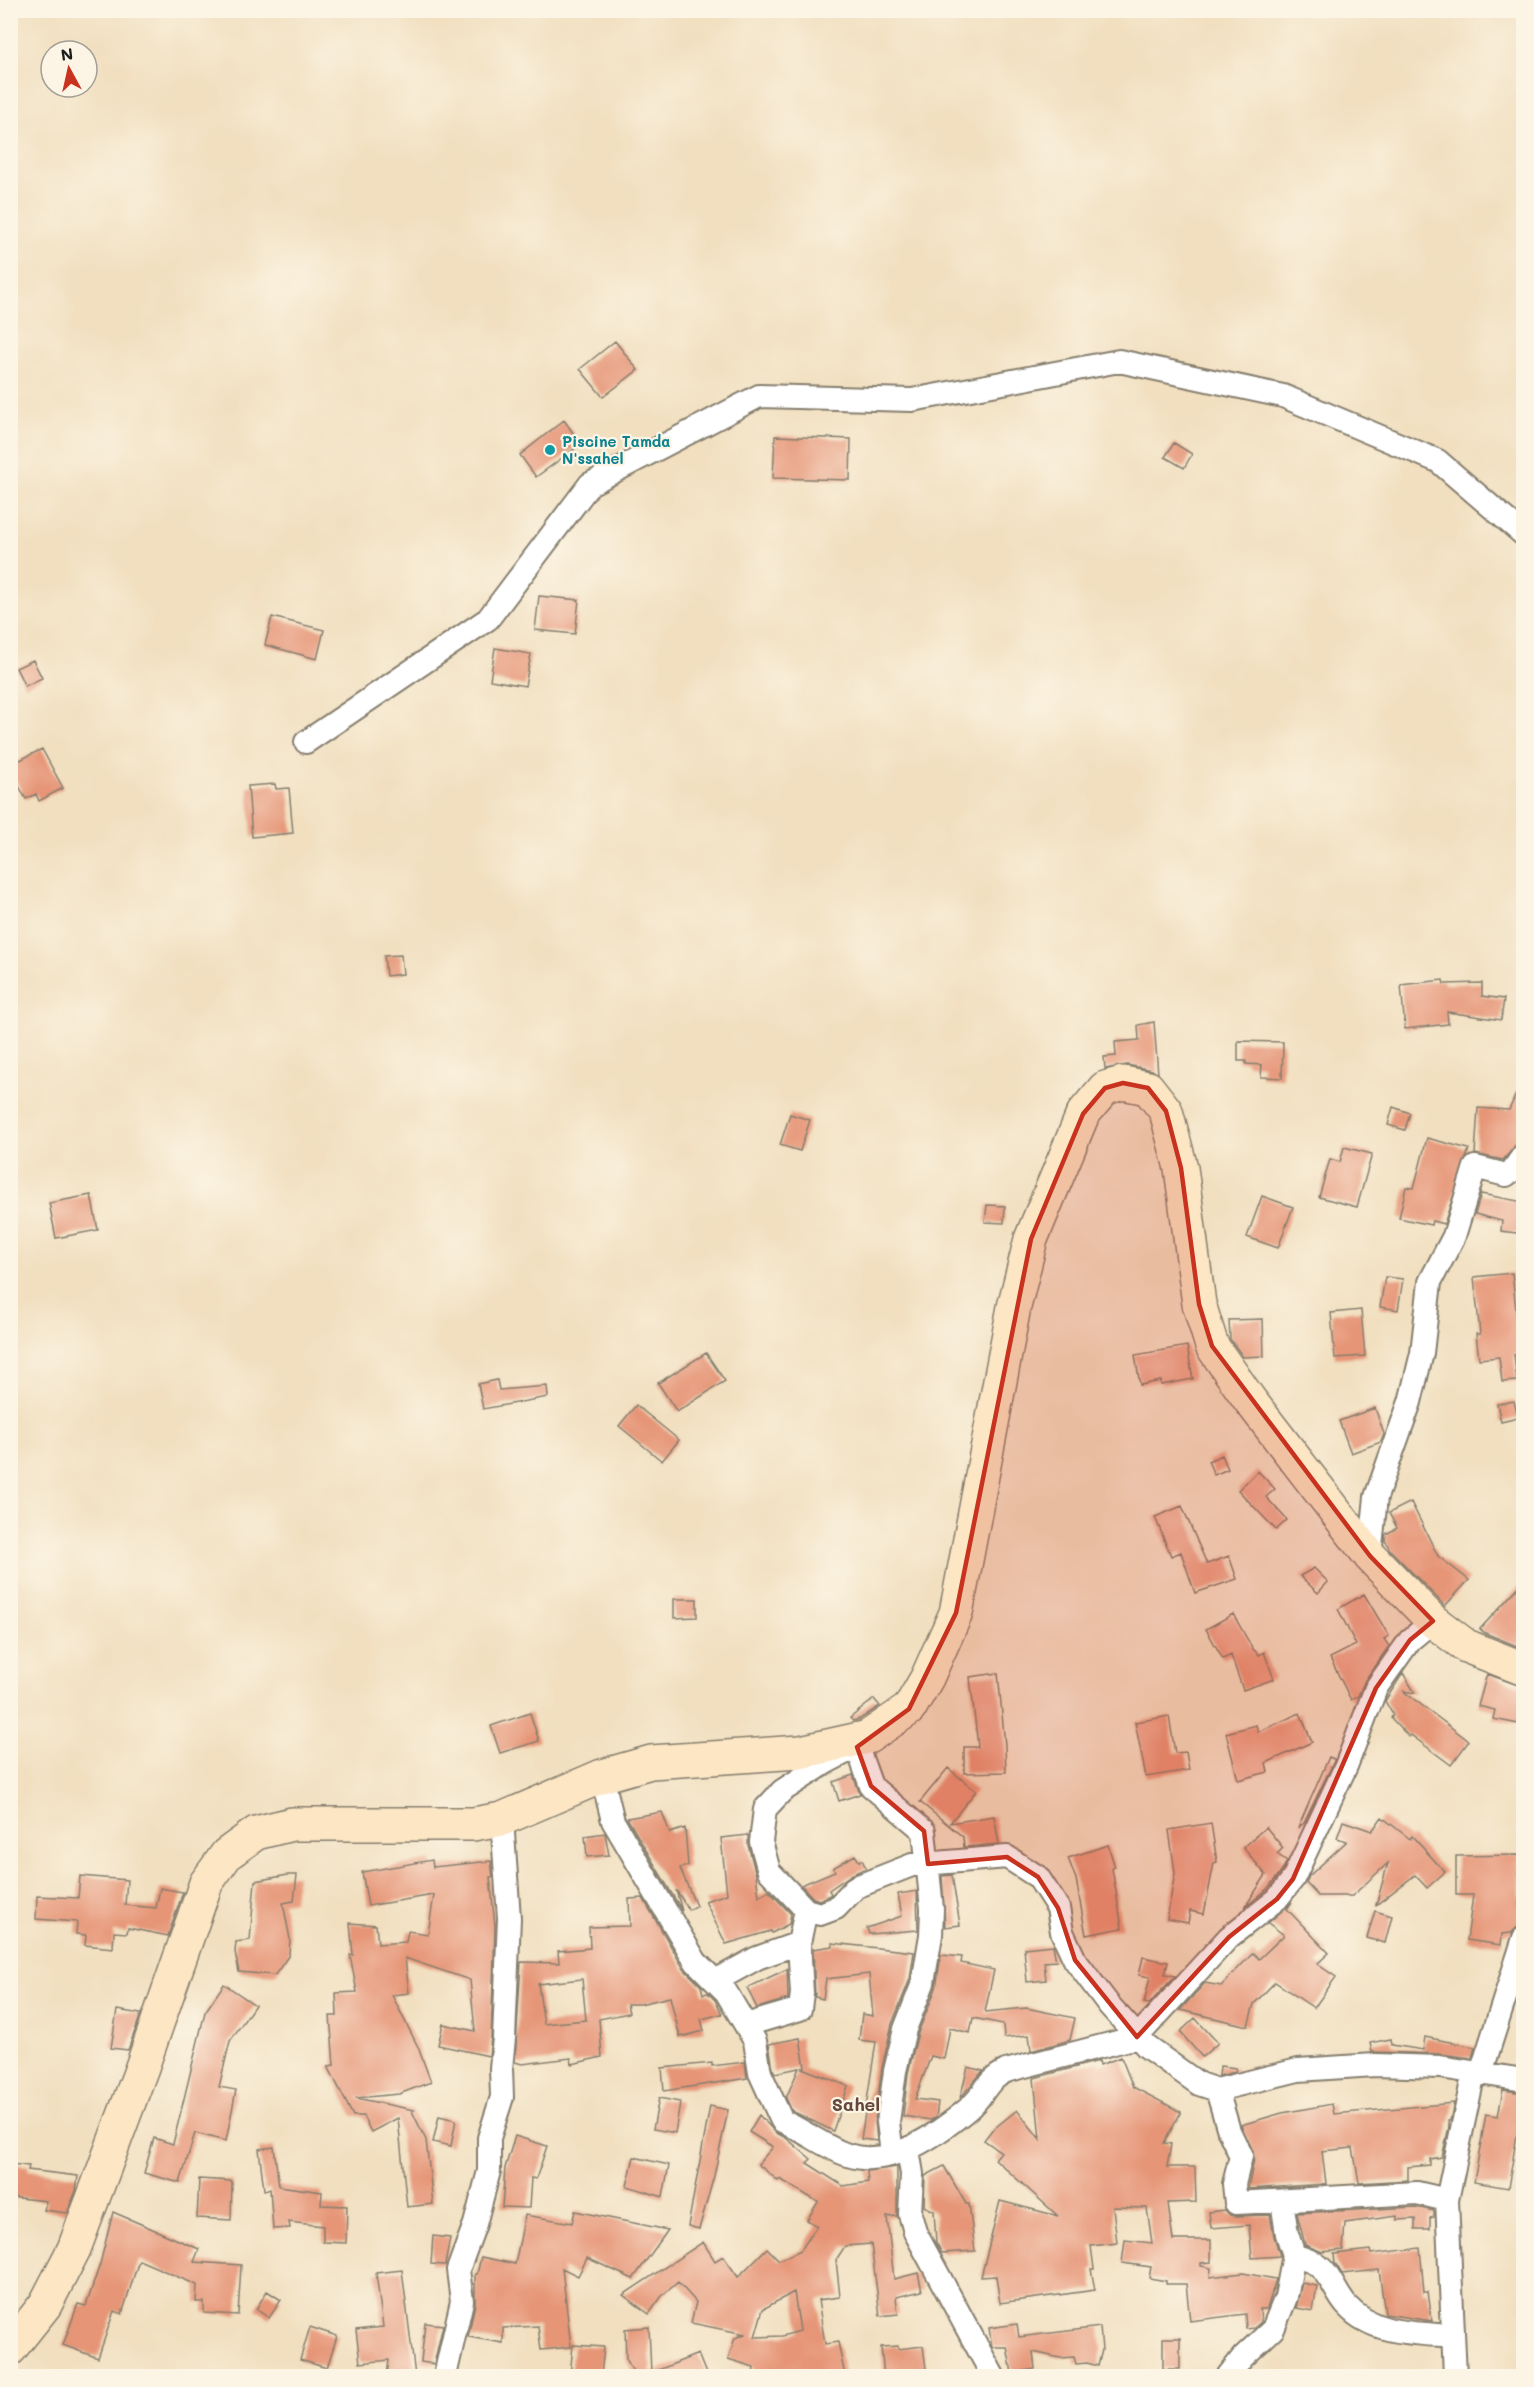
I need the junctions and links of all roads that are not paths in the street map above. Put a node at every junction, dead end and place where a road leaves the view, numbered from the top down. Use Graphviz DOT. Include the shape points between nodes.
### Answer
graph roads {
  1 [pos="1524,535"];
  2 [pos="306,742"];
  3 [pos="1524,1154"];
  4 [pos="1370,1556"];
  5 [pos="1433,1621"];
  6 [pos="1524,1669"];
  7 [pos="863,1742"];
  8 [pos="603,1776"];
  9 [pos="502,1820"];
  10 [pos="928,1864"];
  11 [pos="806,1910"];
  12 [pos="1524,1938"];
  13 [pos="799,1943"];
  14 [pos="715,1981"];
  15 [pos="746,2025"];
  16 [pos="1137,2037"];
  17 [pos="1477,2073"];
  18 [pos="1524,2080"];
  19 [pos="1217,2090"];
  20 [pos="900,2152"];
  21 [pos="1447,2200"];
  22 [pos="1282,2201"];
  23 [pos="1294,2254"];
  24 [pos="1453,2336"];
  25 [pos="10,2349"];
  26 [pos="446,2376"];
  27 [pos="993,2376"];
  28 [pos="1228,2376"];
  29 [pos="1455,2376"];
  1 -- 2 [label="street" via="1438,461 1283,396 1119,360 912,400 759,396 590,483 488,619"];
  3 -- 4 [label="street" via="1506,1175 1475,1167 1454,1236 1430,1282 1422,1353 1410,1402 1376,1497"];
  4 -- 5 [label="main road"];
  4 -- 7 [label="main road" via="1212,1347 1199,1304 1181,1168 1166,1111 1148,1088 1123,1083 1105,1088 1083,1114 1031,1239 1014,1307 956,1612 909,1709"];
  5 -- 6 [label="main road" via="1466,1646"];
  5 -- 16 [label="street" via="1410,1640 1376,1688 1346,1766 1293,1879 1277,1899 1229,1937"];
  7 -- 8 [label="main road" via="800,1752 651,1762"];
  7 -- 10 [label="street" via="871,1786 924,1831"];
  7 -- 11 [label="street" via="782,1791 765,1809 762,1842 768,1870"];
  8 -- 9 [label="main road"];
  8 -- 14 [label="street" via="613,1821 696,1962"];
  9 -- 25 [label="main road" via="473,1824 292,1824 256,1833 227,1854 206,1883 74,2249 45,2306"];
  9 -- 26 [label="street" via="509,1918 502,2097 489,2138 489,2171 458,2270 462,2301"];
  10 -- 11 [label="street" via="912,1865 856,1887 836,1908 820,1914"];
  10 -- 16 [label="street" via="1007,1857 1038,1876 1058,1908 1062,1932 1076,1960"];
  10 -- 20 [label="street" via="932,1935 923,1983 904,2029 888,2122"];
  11 -- 13 [label="street"];
  12 -- 17 [label="street"];
  13 -- 14 [label="street" via="757,1958"];
  13 -- 15 [label="street" via="800,2009"];
  14 -- 15 [label="street"];
  15 -- 20 [label="street" via="755,2041 760,2073 782,2121 848,2156 876,2157"];
  16 -- 19 [label="street" via="1199,2084"];
  16 -- 20 [label="street" via="1006,2071 992,2078 978,2101 946,2128"];
  17 -- 18 [label="street"];
  17 -- 19 [label="street" via="1440,2067 1375,2065 1298,2070"];
  17 -- 21 [label="street"];
  19 -- 22 [label="street" via="1229,2131 1242,2156 1234,2184 1236,2203"];
  20 -- 27 [label="street" via="912,2174 910,2214 915,2232"];
  21 -- 22 [label="street" via="1417,2193"];
  21 -- 24 [label="street"];
  22 -- 23 [label="street"];
  23 -- 24 [label="street" via="1316,2264 1347,2306 1368,2323 1396,2331"];
  23 -- 28 [label="street" via="1286,2297 1273,2329"];
  24 -- 29 [label="street"];
}
